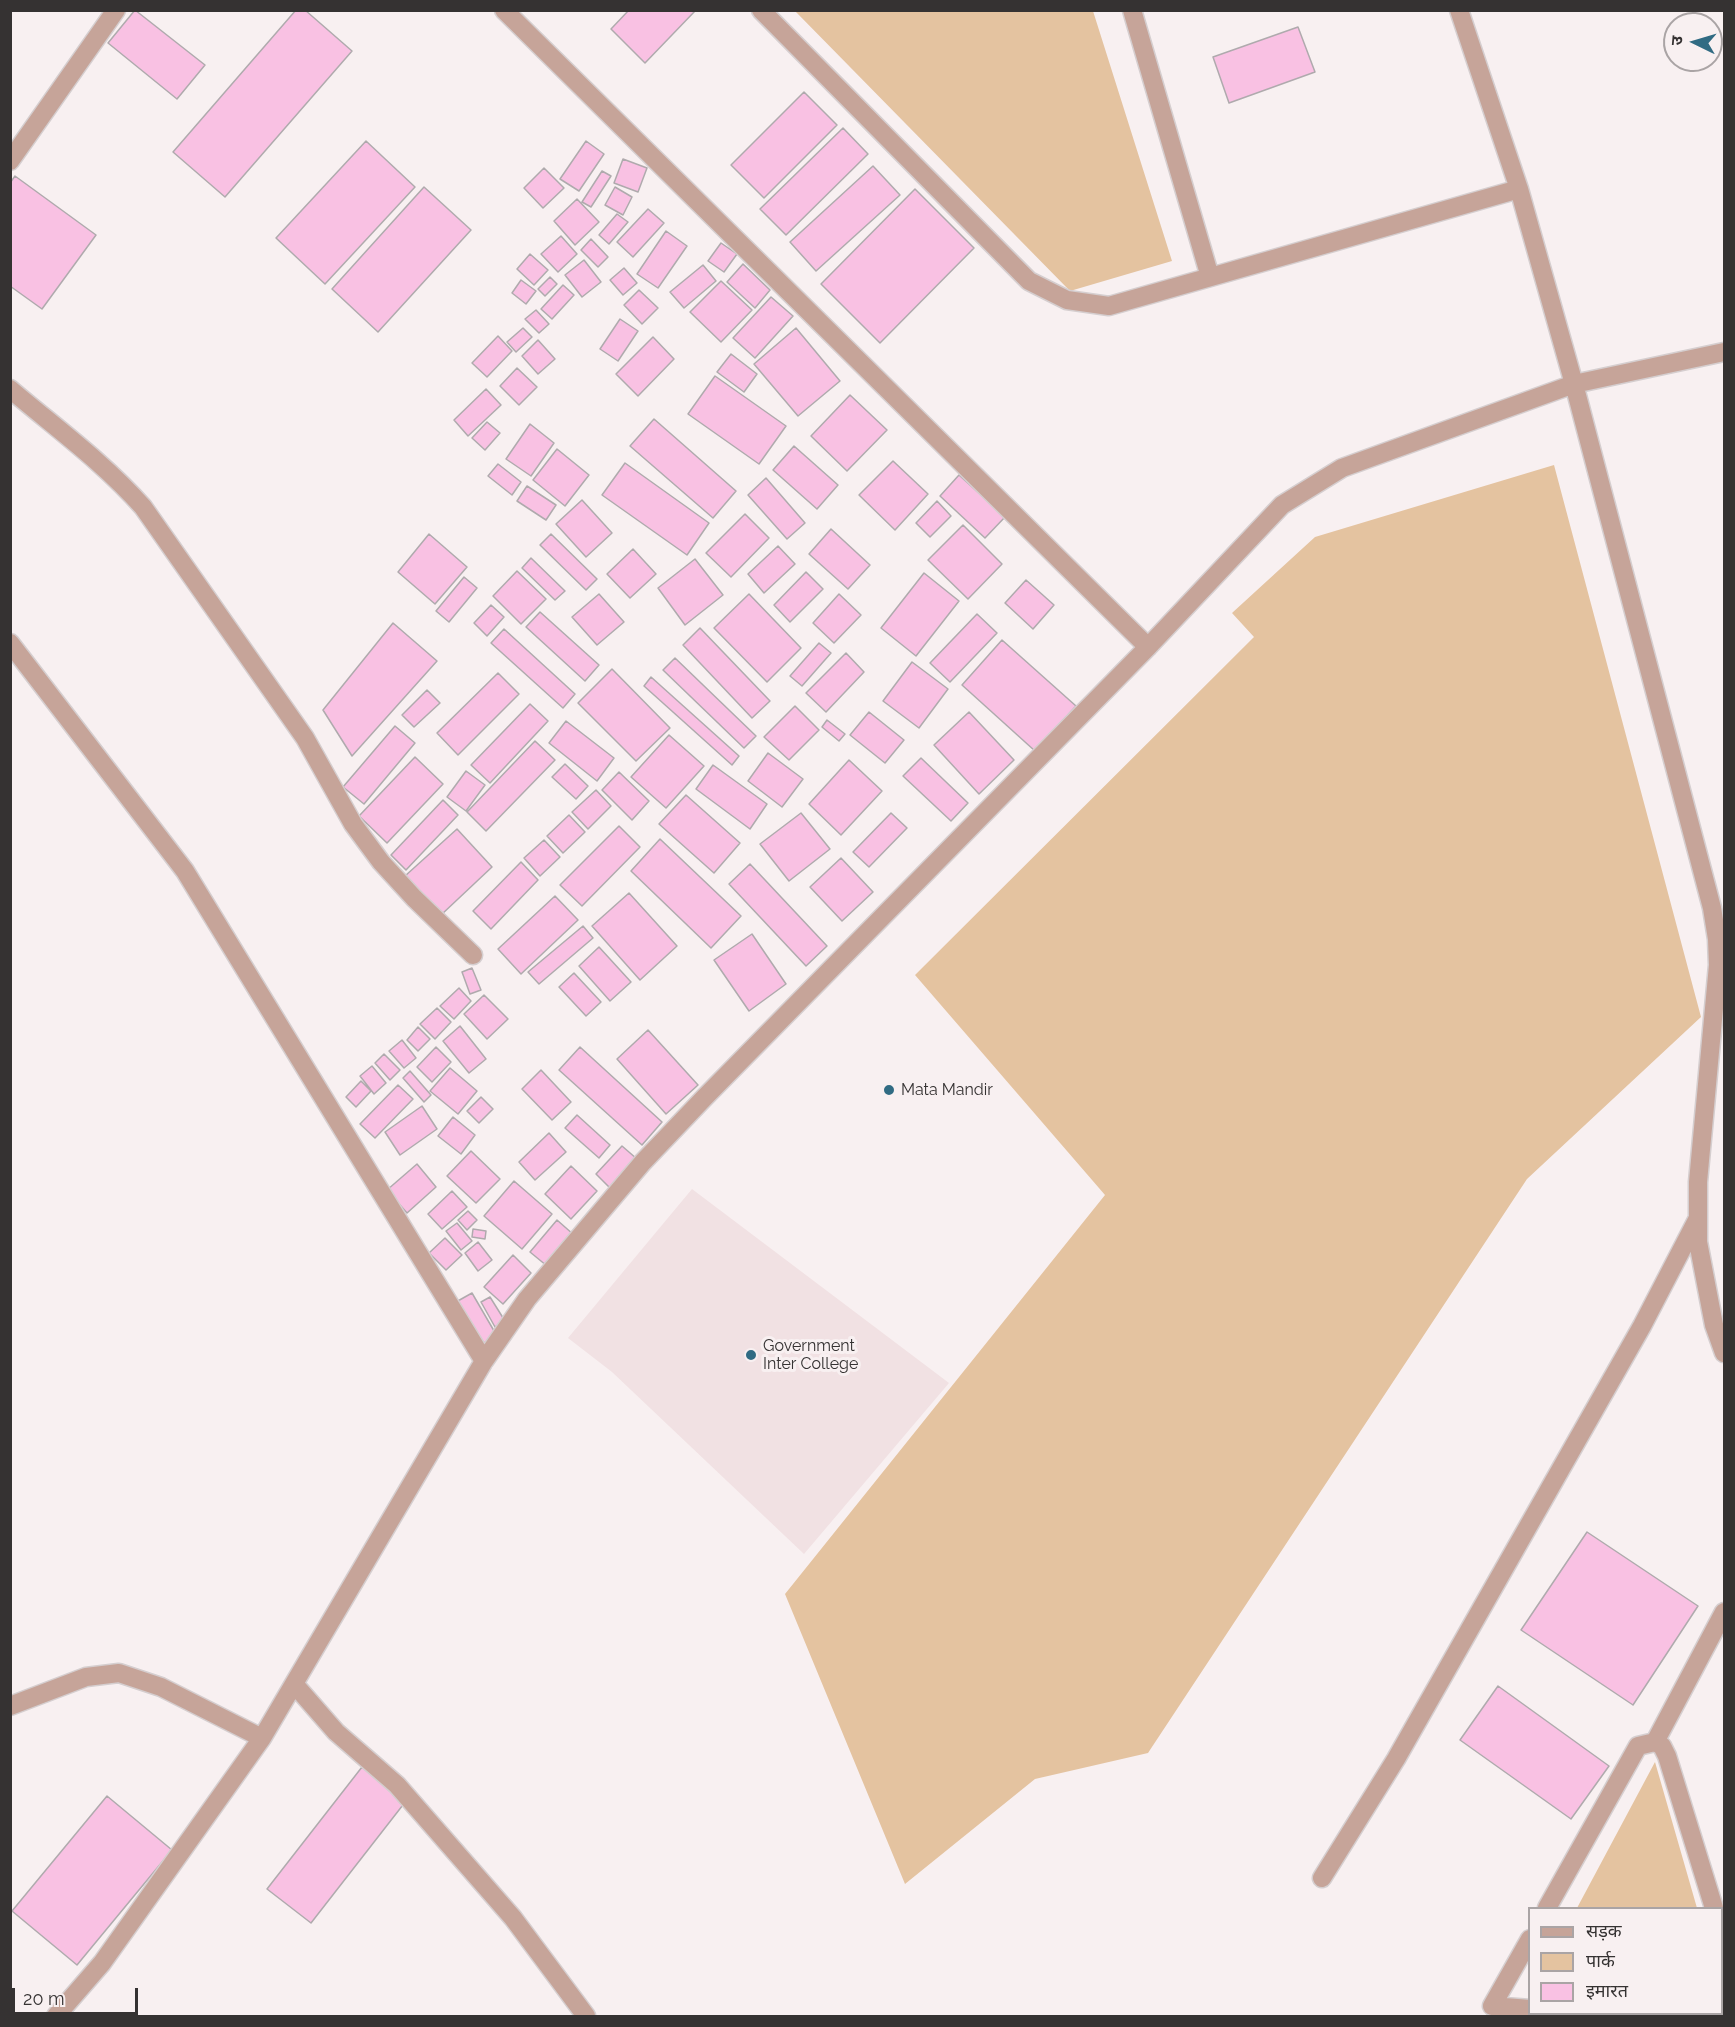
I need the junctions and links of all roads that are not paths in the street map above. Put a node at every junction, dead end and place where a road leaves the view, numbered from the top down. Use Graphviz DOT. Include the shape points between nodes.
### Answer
graph roads {
  1 [pos="116,10"];
  2 [pos="504,10"];
  3 [pos="761,10"];
  4 [pos="1132,10"];
  5 [pos="1459,10"];
  6 [pos="10,161"];
  7 [pos="1519,189"];
  8 [pos="1210,277"];
  9 [pos="1725,352"];
  10 [pos="1574,384"];
  11 [pos="10,389"];
  12 [pos="10,643"];
  13 [pos="1148,646"];
  14 [pos="473,954"];
  15 [pos="1698,1218"];
  16 [pos="1725,1353"];
  17 [pos="484,1361"];
  18 [pos="1724,1612"];
  19 [pos="295,1685"];
  20 [pos="10,1706"];
  21 [pos="262,1737"];
  22 [pos="1655,1742"];
  23 [pos="1322,1878"];
  24 [pos="1548,1907"];
  25 [pos="1714,1907"];
  26 [pos="1528,1943"];
  27 [pos="1528,2009"];
  28 [pos="56,2016"];
  29 [pos="586,2016"];
  1 -- 6 [label="street"];
  2 -- 13 [label="street"];
  3 -- 8 [label="street" via="1029,282 1067,300 1109,306"];
  4 -- 8 [label="street"];
  5 -- 7 [label="street"];
  7 -- 8 [label="street"];
  7 -- 10 [label="street"];
  9 -- 10 [label="street"];
  10 -- 13 [label="street" via="1342,468 1282,505"];
  10 -- 15 [label="street" via="1717,939"];
  11 -- 14 [label="street" via="73,439 143,507 305,738 353,824 381,862"];
  12 -- 17 [label="street" via="185,871"];
  13 -- 17 [label="street" via="643,1162 527,1299"];
  15 -- 16 [label="street" via="1698,1242 1714,1325"];
  15 -- 23 [label="street" via="1642,1326 1396,1759"];
  17 -- 19 [label="street"];
  18 -- 22 [label="street"];
  19 -- 21 [label="street"];
  19 -- 29 [label="street" via="336,1732 397,1785 513,1918"];
  20 -- 21 [label="street" via="86,1677 119,1673 161,1687"];
  21 -- 28 [label="street" via="102,1963"];
  22 -- 24 [label="street" via="1638,1746"];
  22 -- 25 [label="street" via="1667,1756"];
  26 -- 27 [label="street" via="1492,2006"];
}
